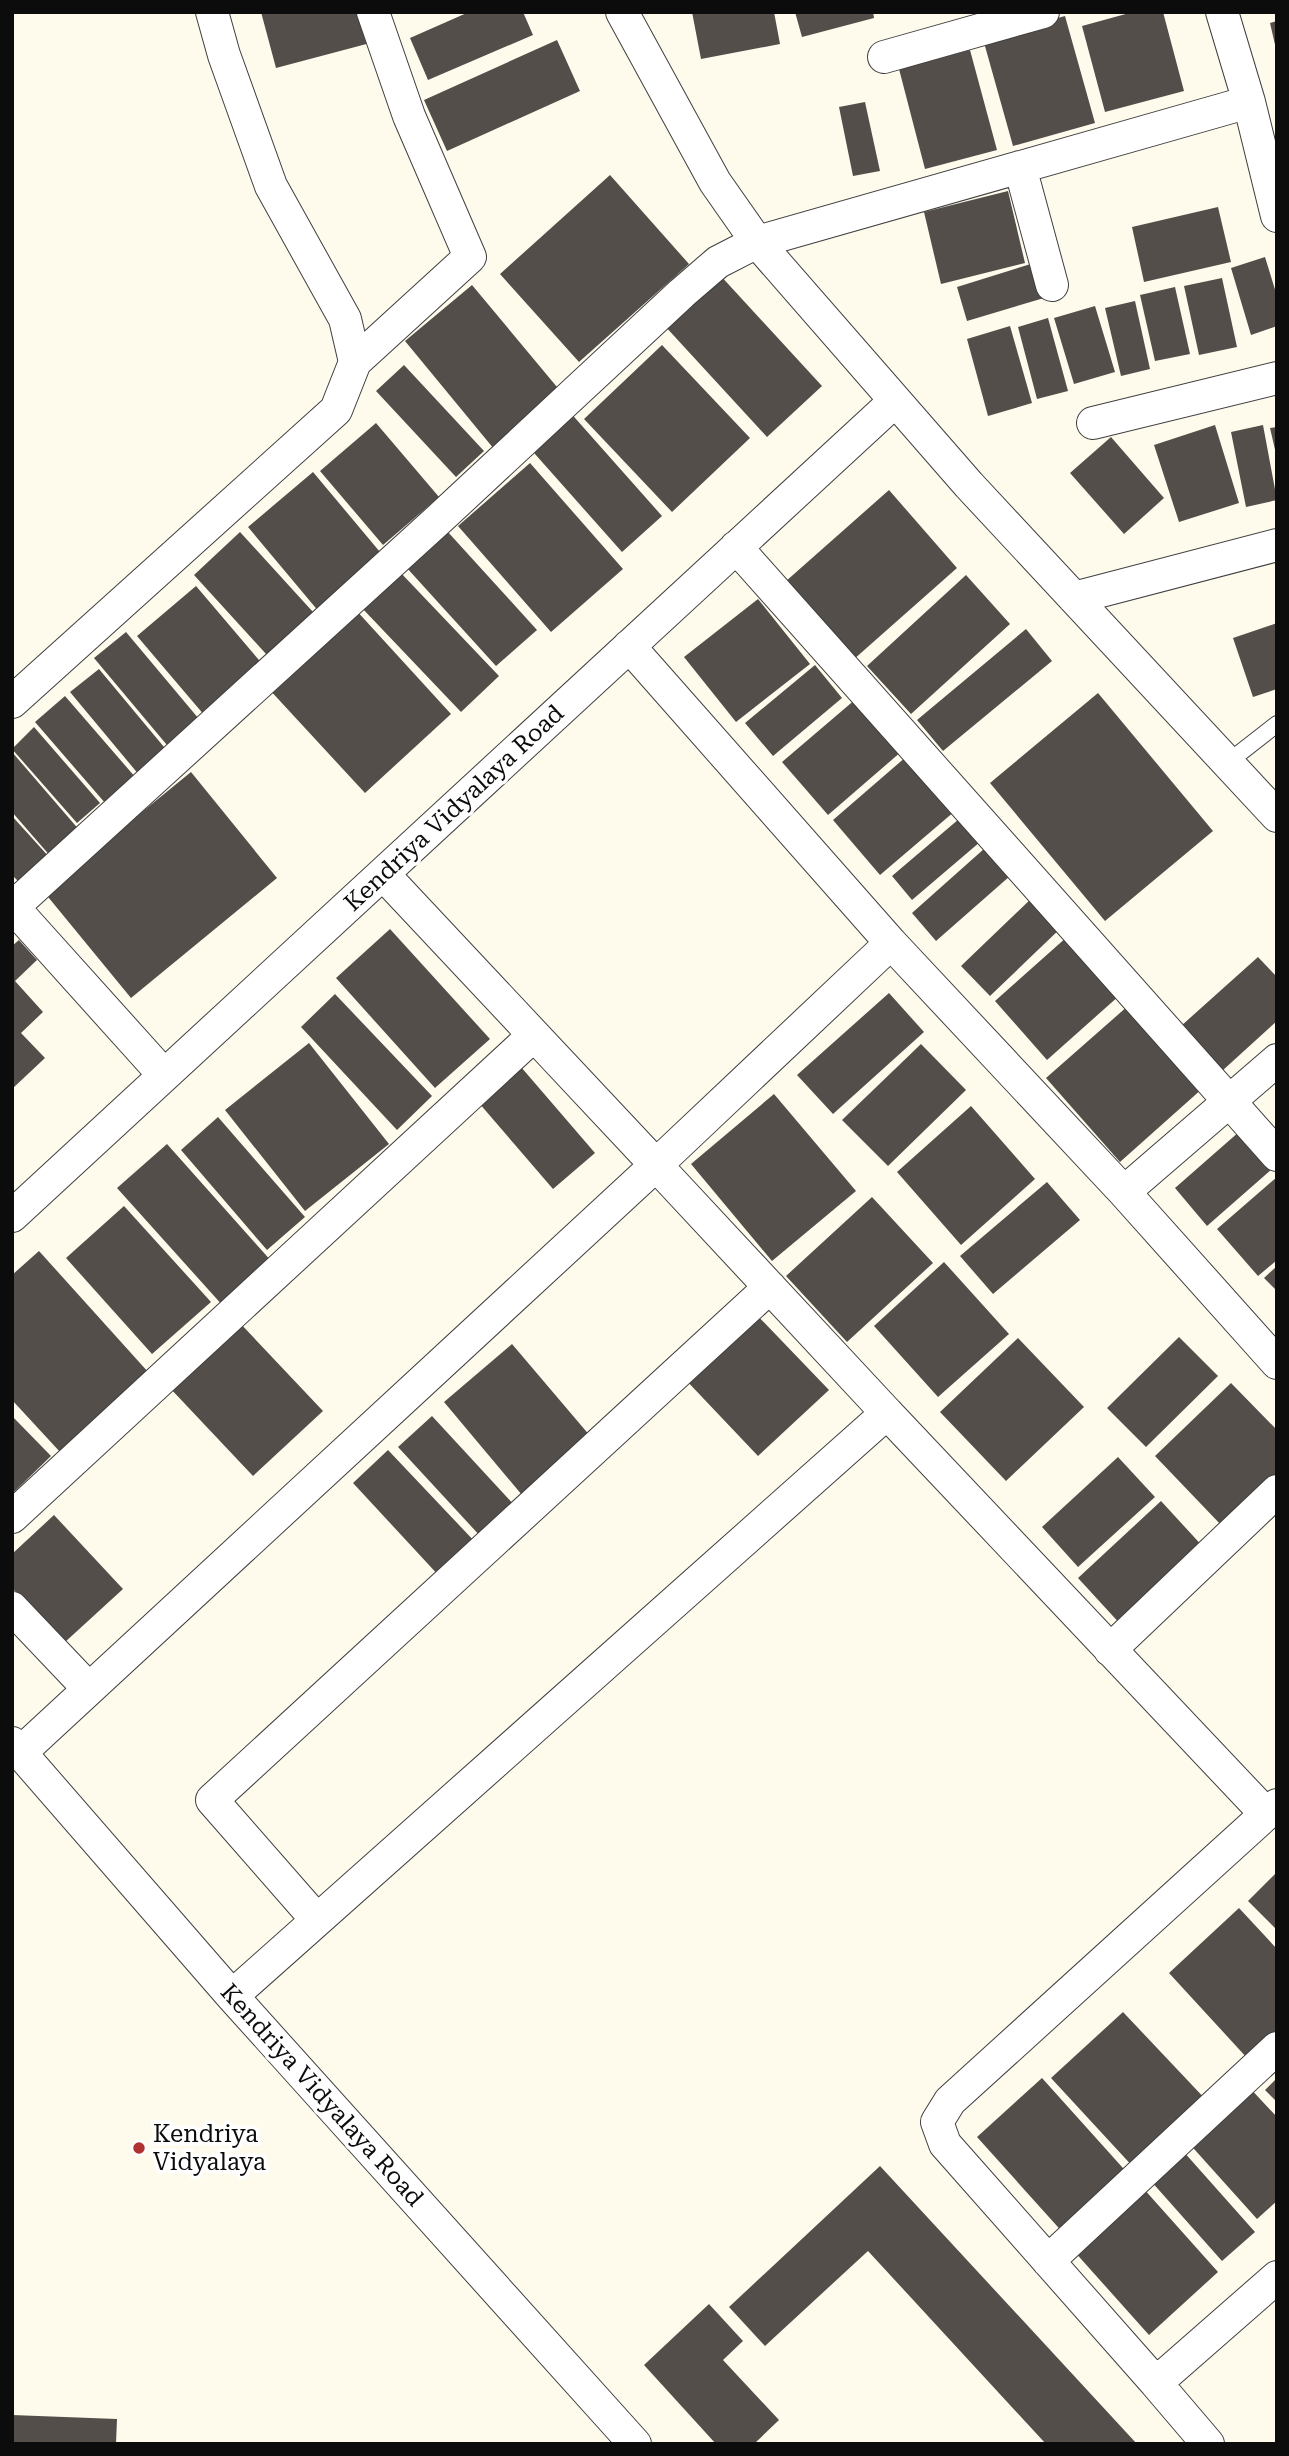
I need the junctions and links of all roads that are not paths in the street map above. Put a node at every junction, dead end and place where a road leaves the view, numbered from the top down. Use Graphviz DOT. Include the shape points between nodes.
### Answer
graph roads {
  1 [pos="212,12"];
  2 [pos="373,12"];
  3 [pos="622,12"];
  4 [pos="1222,12"];
  5 [pos="1037,13"];
  6 [pos="884,57"];
  7 [pos="1249,102"];
  8 [pos="1020,167"];
  9 [pos="1277,216"];
  10 [pos="757,242"];
  11 [pos="1052,285"];
  12 [pos="355,362"];
  13 [pos="1277,377"];
  14 [pos="895,401"];
  15 [pos="1093,423"];
  16 [pos="1277,545"];
  17 [pos="736,547"];
  18 [pos="1074,598"];
  19 [pos="629,646"];
  20 [pos="12,702"];
  21 [pos="1277,724"];
  22 [pos="1227,763"];
  23 [pos="1277,816"];
  24 [pos="383,874"];
  25 [pos="13,907"];
  26 [pos="891,943"];
  27 [pos="534,1035"];
  28 [pos="1277,1060"];
  29 [pos="164,1075"];
  30 [pos="1228,1103"];
  31 [pos="1277,1155"];
  32 [pos="656,1165"];
  33 [pos="1124,1192"];
  34 [pos="12,1216"];
  35 [pos="770,1287"];
  36 [pos="1277,1363"];
  37 [pos="887,1413"];
  38 [pos="1277,1491"];
  39 [pos="12,1517"];
  40 [pos="12,1608"];
  41 [pos="1110,1650"];
  42 [pos="89,1689"];
  43 [pos="16,1748"];
  44 [pos="1271,1810"];
  45 [pos="317,1920"];
  46 [pos="232,1996"];
  47 [pos="1277,2048"];
  48 [pos="1048,2261"];
  49 [pos="1277,2277"];
  50 [pos="1156,2383"];
  51 [pos="635,2444"];
  52 [pos="1208,2444"];
  1 -- 12 [label="street" via="271,186 345,319"];
  2 -- 12 [label="street" via="409,116 470,257"];
  3 -- 10 [label="street" via="715,182"];
  4 -- 7 [label="street"];
  5 -- 6 [label="street"];
  7 -- 8 [label="street"];
  7 -- 9 [label="street"];
  8 -- 10 [label="street"];
  8 -- 11 [label="street"];
  10 -- 14 [label="street"];
  10 -- 25 [label="street" via="718,262 682,293"];
  12 -- 20 [label="street" via="337,410"];
  13 -- 15 [label="street"];
  14 -- 17 [label="street, Kendriya Vidyalaya Road"];
  14 -- 18 [label="street"];
  16 -- 18 [label="street"];
  17 -- 19 [label="street, Kendriya Vidyalaya Road"];
  17 -- 30 [label="street"];
  18 -- 22 [label="street"];
  19 -- 24 [label="street, Kendriya Vidyalaya Road"];
  19 -- 26 [label="street"];
  21 -- 22 [label="lane"];
  22 -- 23 [label="street"];
  24 -- 27 [label="street"];
  24 -- 29 [label="street, Kendriya Vidyalaya Road"];
  25 -- 29 [label="street"];
  26 -- 32 [label="street"];
  26 -- 33 [label="street"];
  27 -- 32 [label="street"];
  27 -- 39 [label="street"];
  28 -- 30 [label="street"];
  29 -- 34 [label="street, Kendriya Vidyalaya Road"];
  30 -- 31 [label="street"];
  30 -- 33 [label="street"];
  32 -- 35 [label="street"];
  32 -- 42 [label="street"];
  33 -- 36 [label="street"];
  35 -- 37 [label="street"];
  35 -- 45 [label="street" via="212,1800"];
  37 -- 41 [label="street"];
  37 -- 45 [label="street"];
  38 -- 41 [label="street"];
  40 -- 42 [label="street"];
  41 -- 44 [label="street"];
  42 -- 43 [label="street"];
  43 -- 46 [label="street, Kendriya Vidyalaya Road"];
  44 -- 48 [label="street" via="950,2101 937,2122 945,2144"];
  45 -- 46 [label="street"];
  46 -- 51 [label="street, Kendriya Vidyalaya Road"];
  47 -- 48 [label="street"];
  48 -- 50 [label="street"];
  49 -- 50 [label="street"];
  50 -- 52 [label="street"];
}
